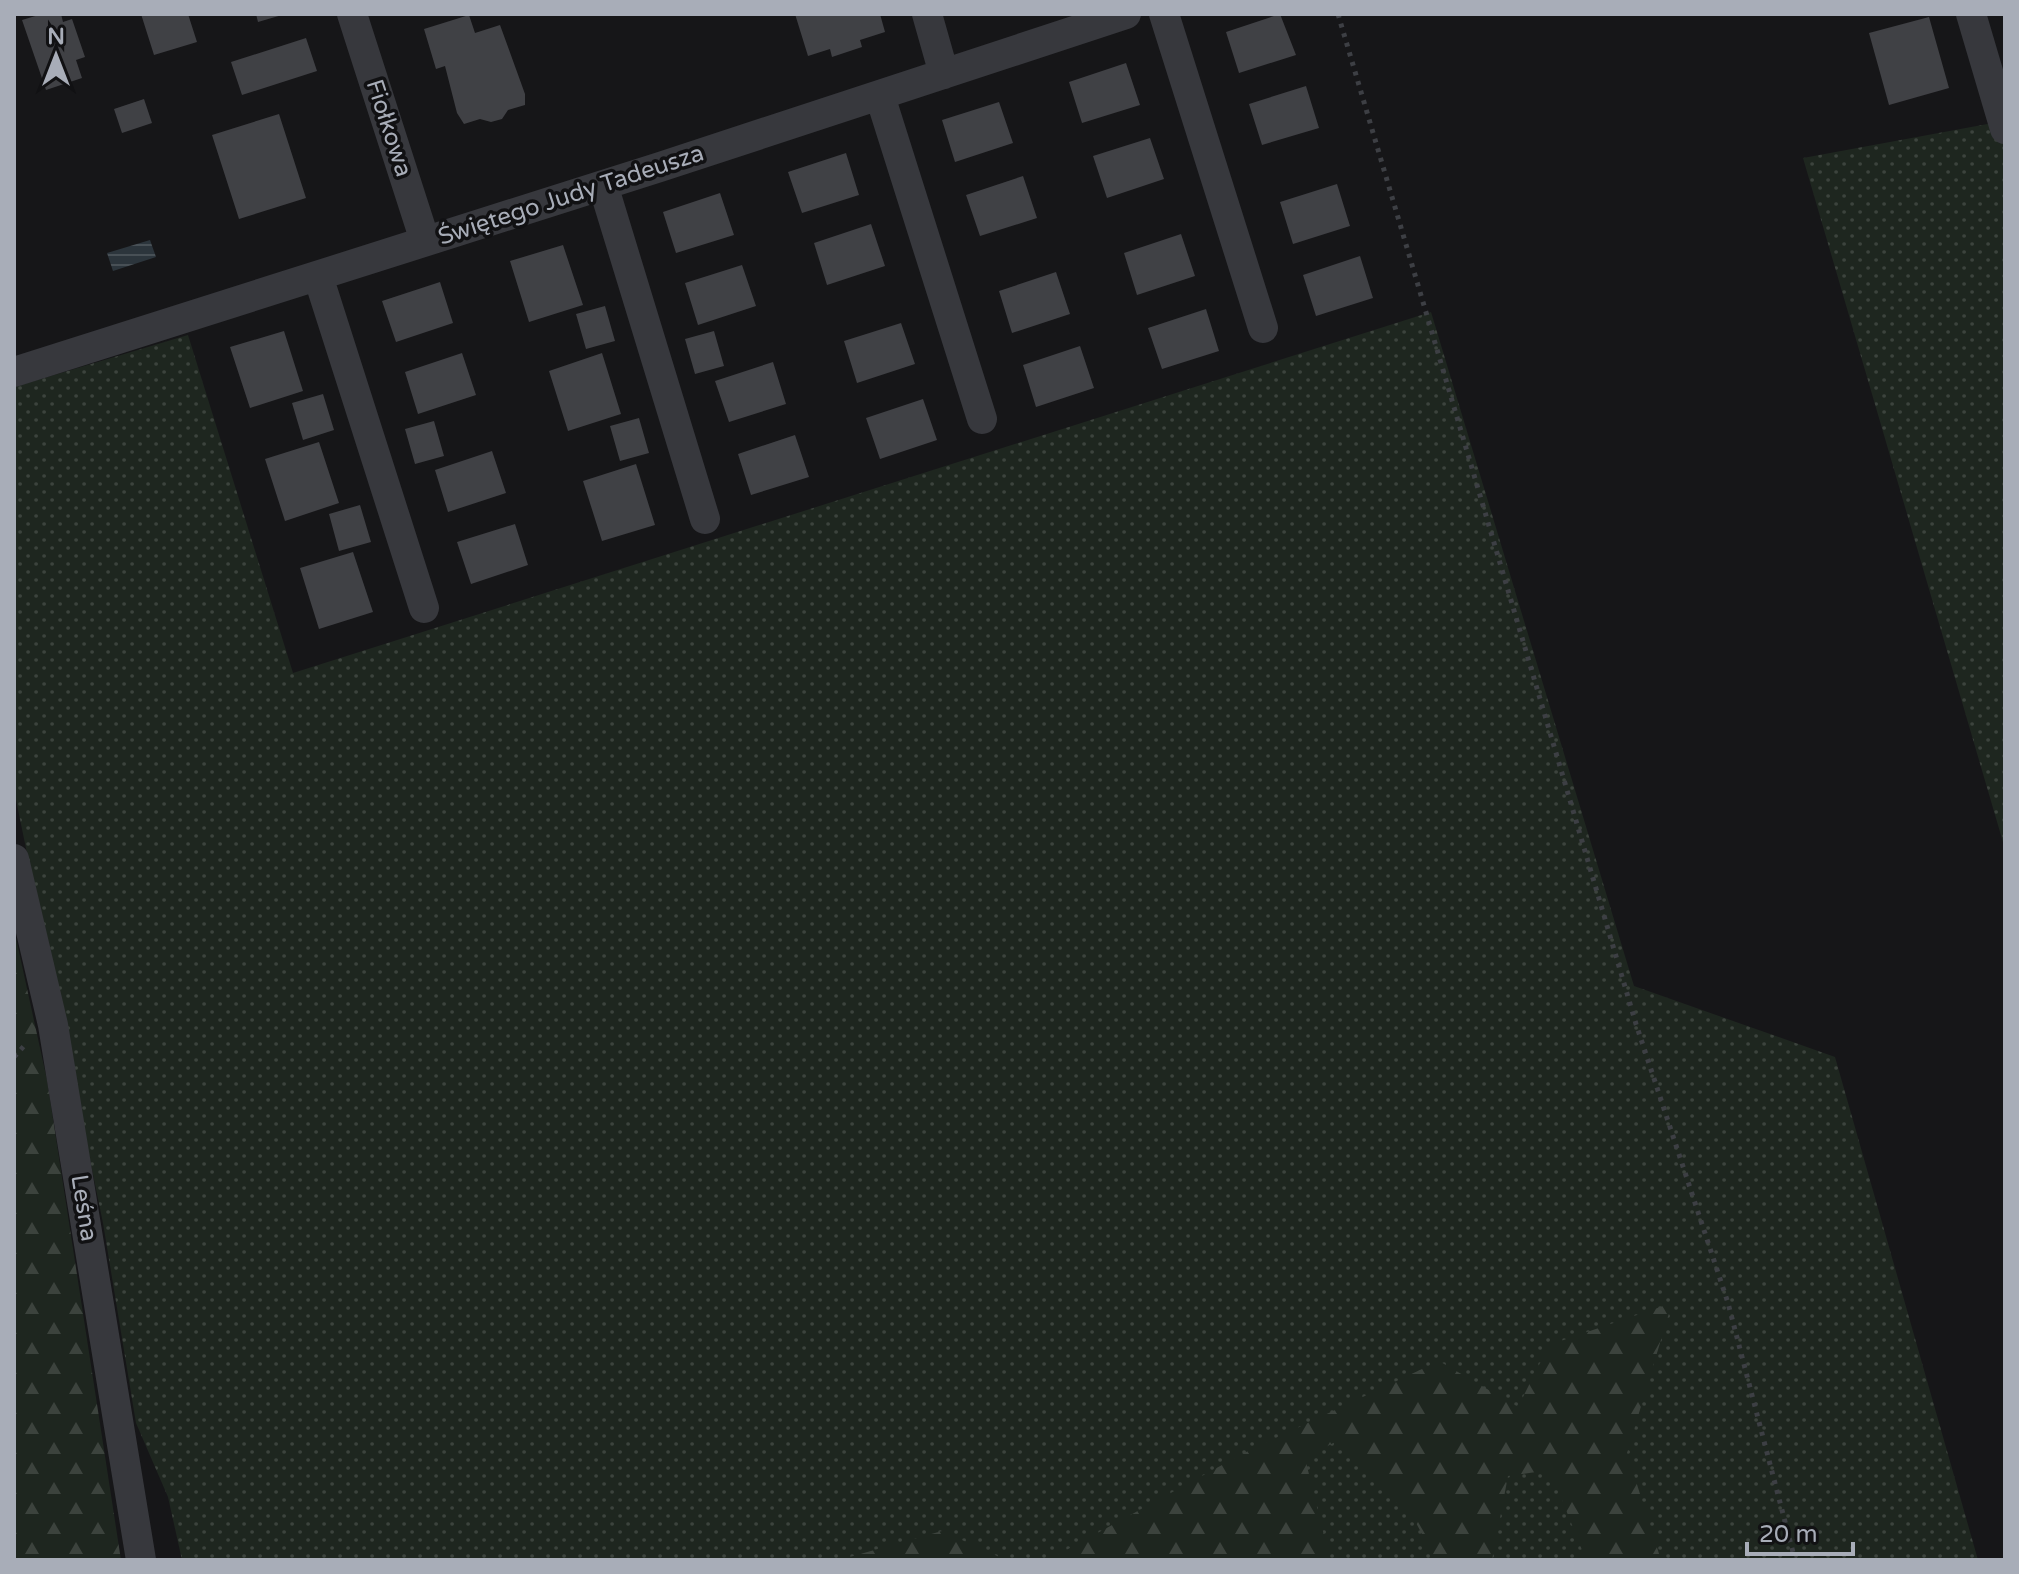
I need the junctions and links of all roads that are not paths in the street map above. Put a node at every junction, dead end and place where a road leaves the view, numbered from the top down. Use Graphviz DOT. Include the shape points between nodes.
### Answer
graph roads {
  1 [pos="352,14"];
  2 [pos="927,14"];
  3 [pos="1126,14"];
  4 [pos="1164,14"];
  5 [pos="1971,14"];
  6 [pos="944,74"];
  7 [pos="880,96"];
  8 [pos="2005,129"];
  9 [pos="603,185"];
  10 [pos="425,241"];
  11 [pos="318,276"];
  12 [pos="1263,328"];
  13 [pos="14,372"];
  14 [pos="982,419"];
  15 [pos="705,519"];
  16 [pos="424,608"];
  17 [pos="14,859"];
  18 [pos="141,1560"];
  1 -- 10 [label="street, Fiołkowa"];
  2 -- 6 [label="street"];
  3 -- 6 [label="street, Świętego Judy Tadeusza"];
  4 -- 12 [label="street"];
  5 -- 8 [label="street"];
  6 -- 7 [label="street, Świętego Judy Tadeusza"];
  7 -- 9 [label="street, Świętego Judy Tadeusza"];
  7 -- 14 [label="street"];
  9 -- 10 [label="street, Świętego Judy Tadeusza"];
  9 -- 15 [label="street"];
  10 -- 11 [label="street, Świętego Judy Tadeusza"];
  11 -- 13 [label="street, Świętego Judy Tadeusza"];
  11 -- 16 [label="street"];
  17 -- 18 [label="street, Leśna" via="53,1025"];
}
